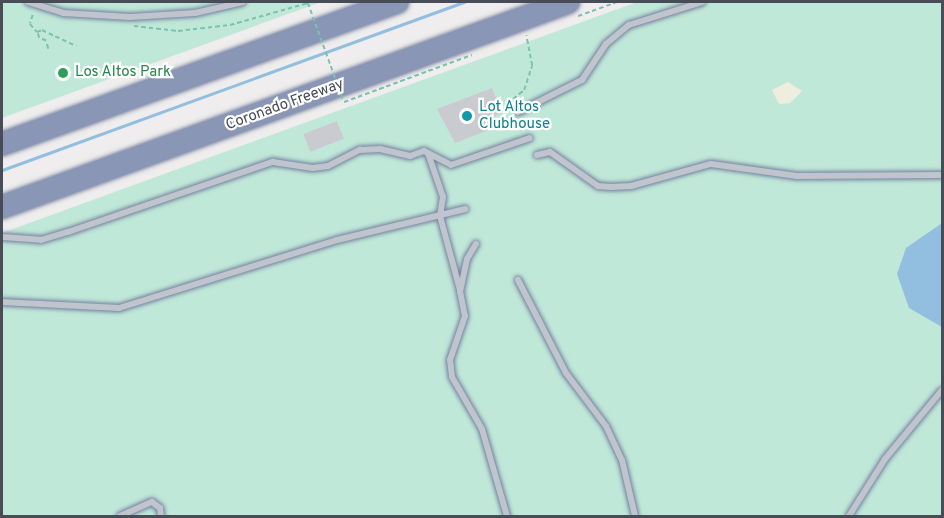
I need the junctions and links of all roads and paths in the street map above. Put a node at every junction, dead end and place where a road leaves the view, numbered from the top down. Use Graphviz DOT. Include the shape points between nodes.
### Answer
graph roads {
  1 [pos="28,2"];
  2 [pos="243,2"];
  3 [pos="397,2"];
  4 [pos="568,2"];
  5 [pos="574,2"];
  6 [pos="702,2"];
  7 [pos="33,15"];
  8 [pos="130,17"];
  9 [pos="530,25"];
  10 [pos="38,32"];
  11 [pos="76,46"];
  12 [pos="48,49"];
  13 [pos="472,55"];
  14 [pos="513,99"];
  15 [pos="518,112"];
  16 [pos="530,138"];
  17 [pos="2,144"];
  18 [pos="428,153"];
  19 [pos="537,155"];
  20 [pos="942,174"];
  21 [pos="2,207"];
  22 [pos="465,209"];
  23 [pos="440,216"];
  24 [pos="2,237"];
  25 [pos="476,244"];
  26 [pos="518,280"];
  27 [pos="460,291"];
  28 [pos="2,302"];
  29 [pos="942,390"];
  30 [pos="120,516"];
  31 [pos="160,516"];
  32 [pos="507,516"];
  33 [pos="635,516"];
  34 [pos="849,516"];
  1 -- 8 [label="lane" via="63,13"];
  2 -- 8 [label="lane" via="195,13"];
  3 -- 17 [label="highway"];
  4 -- 9 [label="highway, Coronado Freeway"];
  5 -- 9 [label="highway"];
  6 -- 15 [label="lane" via="629,25 606,44 582,80"];
  7 -- 10 [label="path" via="30,24"];
  8 -- 13 [label="path, bridge" via="130,25 178,31 230,25 308,3 344,102"];
  9 -- 14 [label="path" via="532,66 524,90"];
  9 -- 21 [label="highway, Coronado Freeway"];
  10 -- 11 [label="path" via="42,30"];
  10 -- 12 [label="path"];
  16 -- 18 [label="lane" via="451,165"];
  18 -- 23 [label="lane" via="443,197"];
  18 -- 24 [label="lane" via="410,156 380,149 360,150 328,166 313,168 273,162 42,240"];
  19 -- 20 [label="lane" via="550,152 598,186 611,187 631,186 711,164 797,176"];
  22 -- 23 [label="lane"];
  23 -- 27 [label="lane"];
  23 -- 28 [label="lane" via="337,240 119,308"];
  25 -- 27 [label="lane" via="467,260"];
  26 -- 33 [label="lane" via="561,364 606,426 622,460"];
  27 -- 32 [label="lane" via="465,316 450,360 452,377 482,429"];
  29 -- 34 [label="lane" via="885,459"];
  30 -- 31 [label="lane" via="152,502 160,508"];
}
